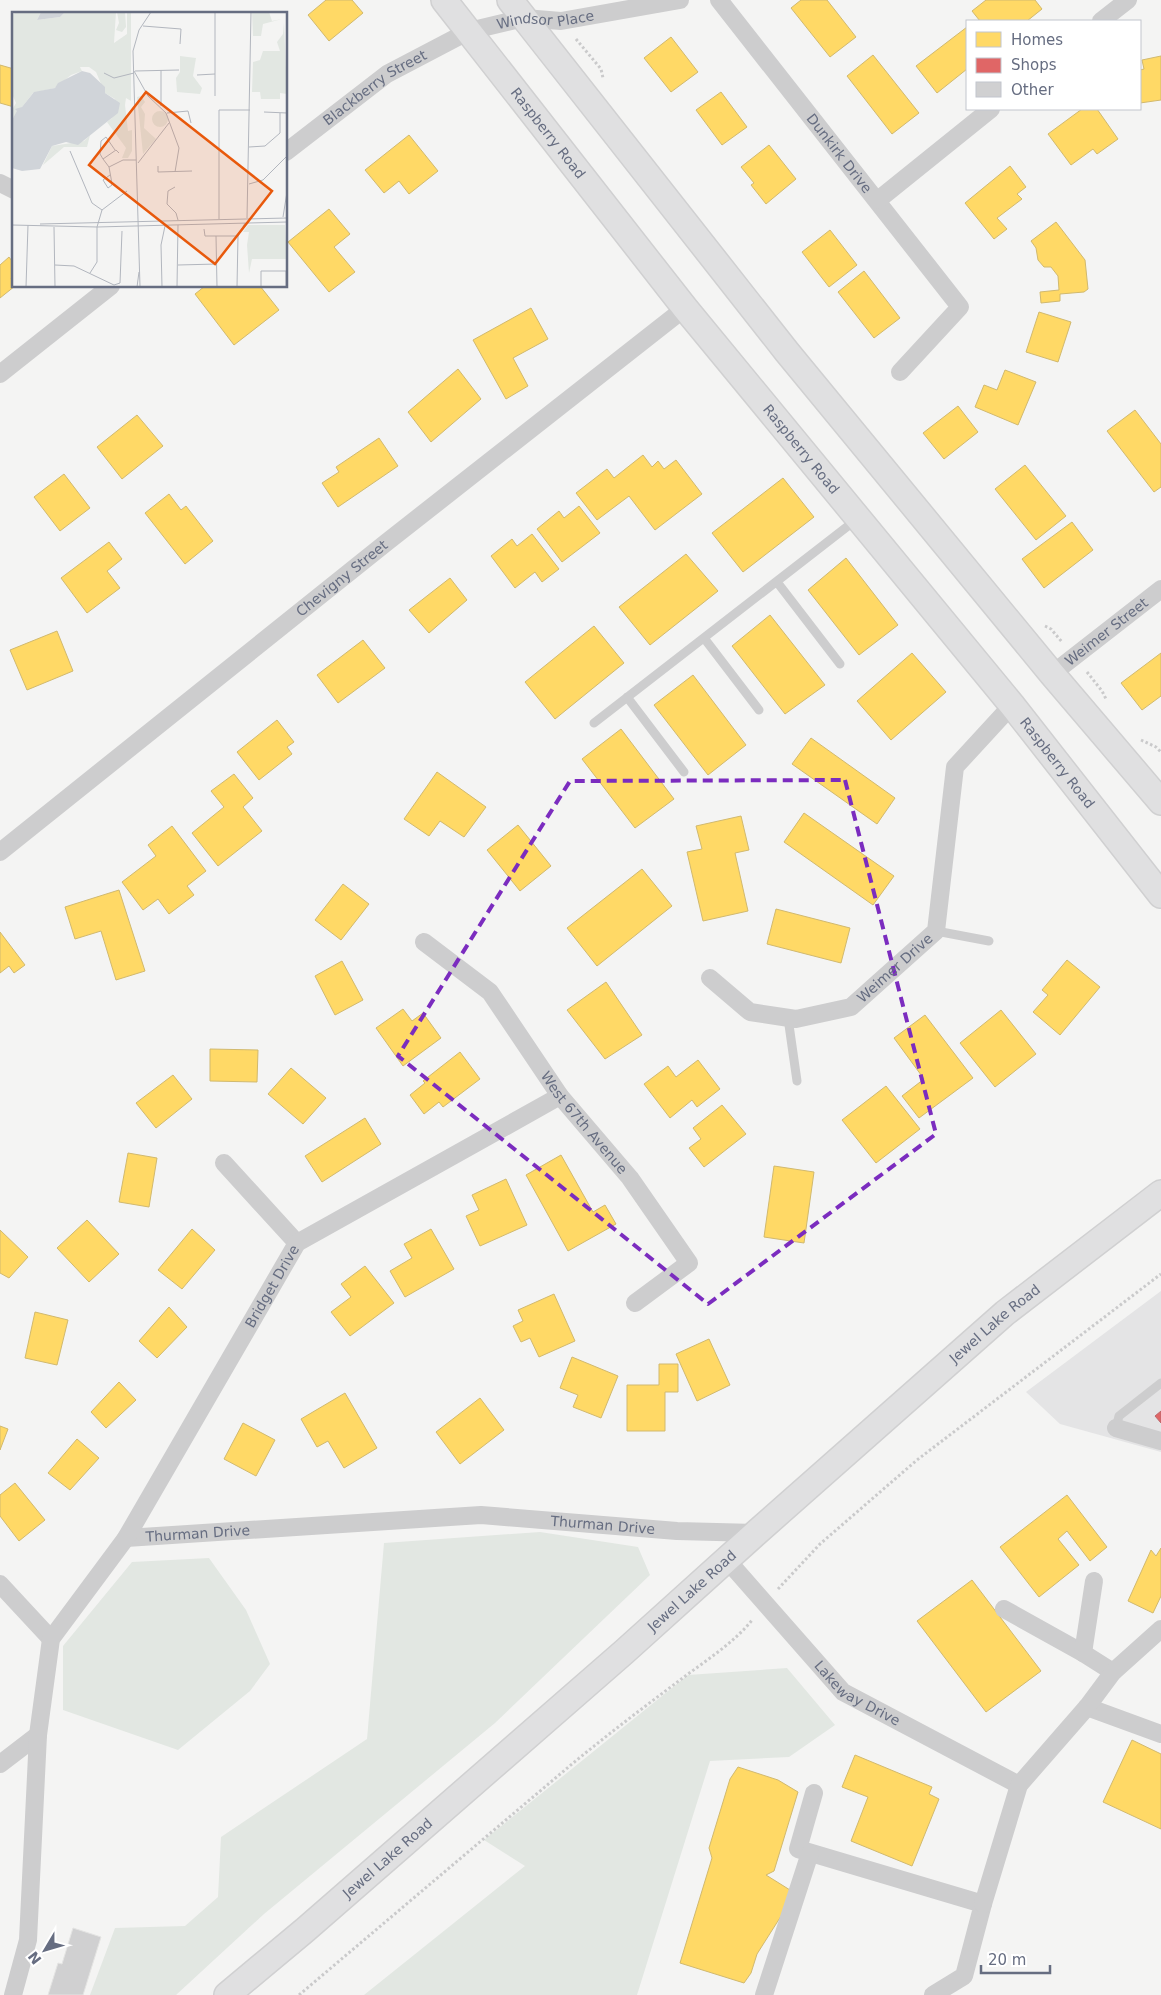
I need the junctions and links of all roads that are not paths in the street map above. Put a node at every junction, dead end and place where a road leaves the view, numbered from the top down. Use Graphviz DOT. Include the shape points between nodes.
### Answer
graph roads {
  1 [pos="444,0"];
  2 [pos="680,0"];
  3 [pos="719,0"];
  4 [pos="1128,0"];
  5 [pos="517,9"];
  6 [pos="1102,20"];
  7 [pos="469,31"];
  8 [pos="991,110"];
  9 [pos="288,150"];
  10 [pos="0,184"];
  11 [pos="12,189"];
  12 [pos="878,200"];
  13 [pos="108,288"];
  14 [pos="685,308"];
  15 [pos="900,372"];
  16 [pos="0,374"];
  17 [pos="858,519"];
  18 [pos="777,582"];
  19 [pos="1161,589"];
  20 [pos="704,638"];
  21 [pos="840,664"];
  22 [pos="1052,674"];
  23 [pos="627,697"];
  24 [pos="1012,705"];
  25 [pos="759,710"];
  26 [pos="594,722"];
  27 [pos="684,772"];
  28 [pos="1157,790"];
  29 [pos="0,852"];
  30 [pos="1161,895"];
  31 [pos="936,931"];
  32 [pos="989,941"];
  33 [pos="424,942"];
  34 [pos="710,978"];
  35 [pos="788,1018"];
  36 [pos="797,1081"];
  37 [pos="560,1096"];
  38 [pos="224,1163"];
  39 [pos="1161,1193"];
  40 [pos="297,1244"];
  41 [pos="634,1303"];
  42 [pos="1161,1383"];
  43 [pos="1116,1428"];
  44 [pos="1161,1441"];
  45 [pos="756,1533"];
  46 [pos="126,1538"];
  47 [pos="727,1560"];
  48 [pos="1094,1581"];
  49 [pos="0,1584"];
  50 [pos="1004,1610"];
  51 [pos="1161,1629"];
  52 [pos="50,1639"];
  53 [pos="1083,1653"];
  54 [pos="1113,1672"];
  55 [pos="1088,1707"];
  56 [pos="1161,1734"];
  57 [pos="38,1735"];
  58 [pos="0,1764"];
  59 [pos="1019,1785"];
  60 [pos="814,1793"];
  61 [pos="810,1853"];
  62 [pos="983,1904"];
  63 [pos="13,1995"];
  64 [pos="227,1995"];
  65 [pos="764,1995"];
  66 [pos="933,1995"];
  1 -- 7 [label="main road, Raspberry Road"];
  2 -- 5 [label="street, Windsor Place" via="561,20"];
  3 -- 12 [label="street, Dunkirk Drive"];
  4 -- 6 [label="street"];
  5 -- 7 [label="street, Windsor Place"];
  5 -- 22 [label="main road" via="787,352"];
  7 -- 9 [label="street, Blackberry Street" via="387,74"];
  7 -- 14 [label="main road, Raspberry Road"];
  8 -- 12 [label="street"];
  10 -- 11 [label="street"];
  12 -- 15 [label="street, Dunkirk Drive" via="960,307"];
  13 -- 16 [label="street"];
  14 -- 17 [label="main road, Raspberry Road"];
  14 -- 29 [label="street, Chevigny Street"];
  17 -- 18 [label="lane"];
  17 -- 24 [label="main road, Raspberry Road"];
  18 -- 20 [label="lane"];
  18 -- 21 [label="lane"];
  19 -- 22 [label="street, Weimer Street"];
  20 -- 23 [label="lane"];
  20 -- 25 [label="lane"];
  22 -- 28 [label="main road"];
  23 -- 26 [label="lane"];
  23 -- 27 [label="lane"];
  24 -- 30 [label="main road, Raspberry Road"];
  24 -- 31 [label="street, Weimer Drive" via="955,767"];
  31 -- 32 [label="lane"];
  31 -- 35 [label="street, Weimer Drive" via="851,1007"];
  33 -- 37 [label="street, West 67th Avenue" via="490,992"];
  34 -- 35 [label="street, Weimer Drive" via="750,1012"];
  35 -- 36 [label="lane"];
  37 -- 40 [label="street, Bridget Drive"];
  37 -- 41 [label="street, West 67th Avenue" via="630,1178 689,1263"];
  38 -- 40 [label="street"];
  39 -- 45 [label="main road, Jewel Lake Road" via="1005,1313"];
  40 -- 46 [label="street, Bridget Drive"];
  42 -- 43 [label="lane" via="1119,1416"];
  43 -- 44 [label="street"];
  45 -- 46 [label="street, Thurman Drive" via="677,1531 481,1515"];
  45 -- 47 [label="main road, Jewel Lake Road"];
  46 -- 52 [label="street, Thurman Drive"];
  47 -- 59 [label="street, Lakeway Drive" via="843,1692"];
  47 -- 64 [label="main road, Jewel Lake Road"];
  48 -- 53 [label="street"];
  49 -- 52 [label="street"];
  50 -- 53 [label="street"];
  51 -- 54 [label="street"];
  52 -- 57 [label="street, Thurman Drive"];
  53 -- 54 [label="street"];
  54 -- 55 [label="street"];
  55 -- 56 [label="street"];
  55 -- 59 [label="street"];
  57 -- 58 [label="street"];
  57 -- 63 [label="street, Thurman Drive" via="28,1940"];
  59 -- 62 [label="street"];
  60 -- 61 [label="street" via="798,1849"];
  61 -- 62 [label="street"];
  61 -- 65 [label="street"];
  62 -- 66 [label="street" via="964,1976"];
}
